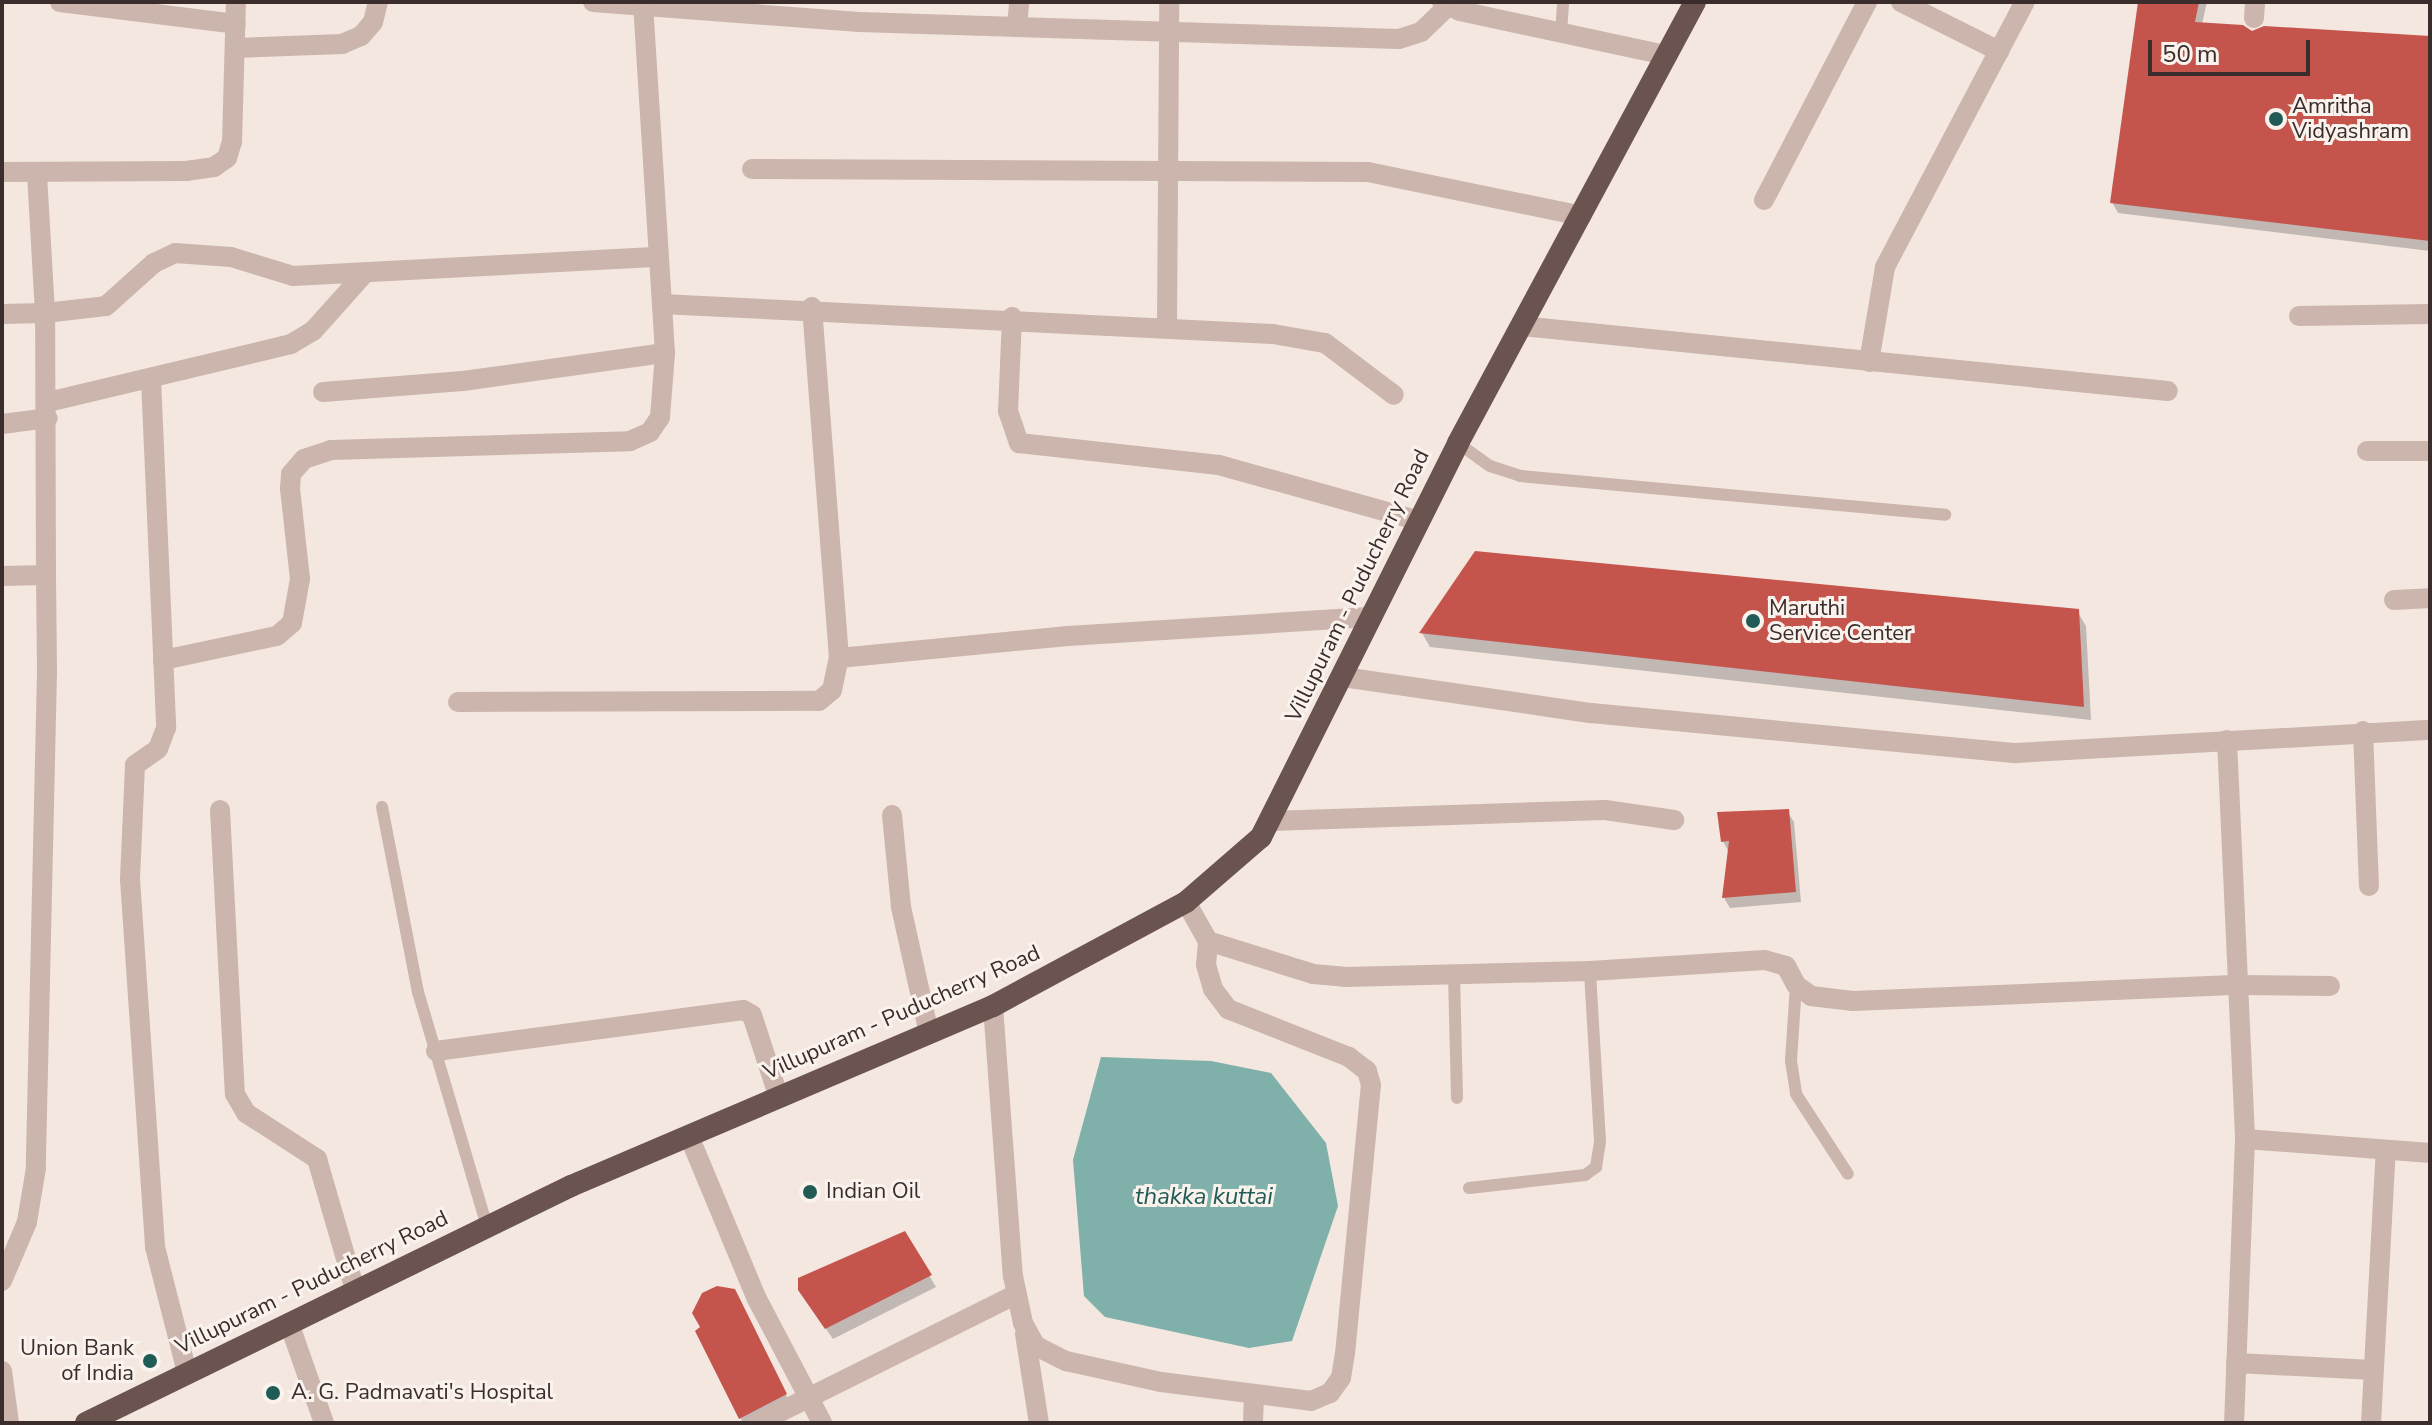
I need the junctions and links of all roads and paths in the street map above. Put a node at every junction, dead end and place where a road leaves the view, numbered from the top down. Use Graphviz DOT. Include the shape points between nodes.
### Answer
graph roads {
  1 [pos="60,2"];
  2 [pos="236,2"];
  3 [pos="378,2"];
  4 [pos="593,2"];
  5 [pos="1019,2"];
  6 [pos="1169,2"];
  7 [pos="1563,2"];
  8 [pos="1695,2"];
  9 [pos="1867,2"];
  10 [pos="1901,2"];
  11 [pos="2025,2"];
  12 [pos="643,4"];
  13 [pos="1445,4"];
  14 [pos="236,24"];
  15 [pos="1017,27"];
  16 [pos="1171,30"];
  17 [pos="1561,33"];
  18 [pos="235,48"];
  19 [pos="1999,51"];
  20 [pos="1666,55"];
  21 [pos="752,169"];
  22 [pos="1169,170"];
  23 [pos="2,172"];
  24 [pos="37,173"];
  25 [pos="1764,200"];
  26 [pos="1582,216"];
  27 [pos="659,257"];
  28 [pos="363,275"];
  29 [pos="662,304"];
  30 [pos="812,307"];
  31 [pos="45,313"];
  32 [pos="2,314"];
  33 [pos="2430,314"];
  34 [pos="2299,316"];
  35 [pos="1012,317"];
  36 [pos="1522,326"];
  37 [pos="1167,327"];
  38 [pos="665,353"];
  39 [pos="1869,362"];
  40 [pos="151,379"];
  41 [pos="2168,391"];
  42 [pos="323,392"];
  43 [pos="1394,395"];
  44 [pos="48,410"];
  45 [pos="2,424"];
  46 [pos="1458,443"];
  47 [pos="2367,451"];
  48 [pos="2430,451"];
  49 [pos="1945,515"];
  50 [pos="1419,521"];
  51 [pos="46,575"];
  52 [pos="2,576"];
  53 [pos="2430,598"];
  54 [pos="2394,600"];
  55 [pos="1372,617"];
  56 [pos="839,658"];
  57 [pos="163,660"];
  58 [pos="1343,677"];
  59 [pos="458,702"];
  60 [pos="2430,730"];
  61 [pos="2363,731"];
  62 [pos="2227,740"];
  63 [pos="382,807"];
  64 [pos="220,810"];
  65 [pos="892,815"];
  66 [pos="1674,820"];
  67 [pos="1271,821"];
  68 [pos="2369,886"];
  69 [pos="1186,902"];
  70 [pos="1208,941"];
  71 [pos="1590,971"];
  72 [pos="1454,975"];
  73 [pos="1796,985"];
  74 [pos="2239,985"];
  75 [pos="2330,986"];
  76 [pos="993,1006"];
  77 [pos="929,1033"];
  78 [pos="436,1051"];
  79 [pos="779,1098"];
  80 [pos="1457,1098"];
  81 [pos="689,1136"];
  82 [pos="2245,1139"];
  83 [pos="2386,1150"];
  84 [pos="2430,1153"];
  85 [pos="1848,1174"];
  86 [pos="1469,1188"];
  87 [pos="487,1227"];
  88 [pos="2,1271"];
  89 [pos="2,1281"];
  90 [pos="355,1290"];
  91 [pos="1017,1294"];
  92 [pos="289,1323"];
  93 [pos="1023,1323"];
  94 [pos="2236,1363"];
  95 [pos="2373,1370"];
  96 [pos="2,1371"];
  97 [pos="187,1373"];
  98 [pos="809,1396"];
  99 [pos="1254,1396"];
  100 [pos="9,1423"];
  101 [pos="86,1423"];
  102 [pos="324,1423"];
  103 [pos="758,1423"];
  104 [pos="822,1423"];
  105 [pos="1039,1423"];
  106 [pos="1253,1423"];
  107 [pos="2234,1423"];
  108 [pos="2371,1423"];
  1 -- 14 [label="street"];
  2 -- 14 [label="street"];
  3 -- 18 [label="street" via="373,22 361,36 342,44"];
  4 -- 12 [label="street"];
  5 -- 15 [label="street"];
  6 -- 16 [label="street"];
  7 -- 17 [label="lane"];
  8 -- 20 [label="highway, Villupuram - Puducherry Road"];
  9 -- 25 [label="street"];
  10 -- 19 [label="street"];
  11 -- 19 [label="street"];
  12 -- 15 [label="street"];
  12 -- 27 [label="street"];
  13 -- 16 [label="street" via="1421,32 1399,39"];
  13 -- 17 [label="street"];
  14 -- 18 [label="street"];
  15 -- 16 [label="street"];
  16 -- 22 [label="street"];
  17 -- 20 [label="street"];
  18 -- 24 [label="street" via="232,142 227,158 214,167"];
  19 -- 39 [label="street" via="1885,267"];
  20 -- 26 [label="highway, Villupuram - Puducherry Road"];
  21 -- 22 [label="street"];
  22 -- 26 [label="street" via="1368,172"];
  22 -- 37 [label="street"];
  23 -- 24 [label="street"];
  24 -- 31 [label="street"];
  26 -- 36 [label="highway, Villupuram - Puducherry Road"];
  27 -- 28 [label="street"];
  27 -- 29 [label="street"];
  28 -- 31 [label="street" via="293,276 201,251 175,253 154,263 106,306"];
  28 -- 40 [label="street" via="313,331 291,344"];
  29 -- 30 [label="street"];
  29 -- 38 [label="street"];
  30 -- 35 [label="street"];
  30 -- 56 [label="street"];
  31 -- 32 [label="street"];
  31 -- 44 [label="street"];
  33 -- 34 [label="street"];
  35 -- 37 [label="street"];
  35 -- 50 [label="street" via="1008,411 1019,443 1219,465"];
  36 -- 39 [label="street"];
  36 -- 46 [label="highway, Villupuram - Puducherry Road"];
  37 -- 43 [label="street" via="1325,343"];
  38 -- 42 [label="street" via="463,381"];
  38 -- 57 [label="street" via="660,417 650,432 630,441 331,450 304,459 291,474 300,579 292,623 277,636"];
  39 -- 41 [label="street"];
  40 -- 44 [label="street"];
  40 -- 57 [label="street"];
  44 -- 45 [label="street"];
  44 -- 51 [label="street"];
  46 -- 49 [label="lane" via="1490,466 1520,476"];
  46 -- 50 [label="highway, Villupuram - Puducherry Road"];
  47 -- 48 [label="street"];
  50 -- 55 [label="highway, Villupuram - Puducherry Road"];
  51 -- 52 [label="street"];
  51 -- 88 [label="street" via="36,1168 27,1222"];
  53 -- 54 [label="street"];
  55 -- 56 [label="street" via="1068,636"];
  55 -- 58 [label="highway, Villupuram - Puducherry Road"];
  56 -- 59 [label="street" via="832,690 819,701"];
  57 -- 97 [label="street" via="166,728 158,749 135,765 130,879 146,1169 155,1247"];
  58 -- 62 [label="street" via="1591,713 2016,753"];
  58 -- 67 [label="highway, Villupuram - Puducherry Road"];
  60 -- 61 [label="street"];
  61 -- 62 [label="street"];
  61 -- 68 [label="street"];
  62 -- 74 [label="street"];
  63 -- 78 [label="lane" via="407,946"];
  64 -- 90 [label="street" via="235,1094 246,1113 317,1159"];
  65 -- 77 [label="street" via="901,907"];
  66 -- 67 [label="street" via="1591,810"];
  67 -- 69 [label="highway, Villupuram - Puducherry Road" via="1261,837"];
  69 -- 70 [label="street"];
  69 -- 76 [label="highway, Villupuram - Puducherry Road"];
  70 -- 72 [label="street" via="1313,974"];
  70 -- 99 [label="street" via="1206,965 1213,989 1228,1009 1349,1057 1367,1071 1371,1085 1341,1378 1330,1393 1311,1401"];
  71 -- 72 [label="street"];
  71 -- 73 [label="street" via="1765,960 1786,966"];
  71 -- 86 [label="lane" via="1600,1141 1596,1167 1585,1175"];
  72 -- 80 [label="lane"];
  73 -- 74 [label="street" via="1811,996 1894,1002"];
  73 -- 85 [label="lane" via="1791,1061 1796,1094"];
  74 -- 75 [label="street"];
  74 -- 82 [label="street"];
  76 -- 77 [label="highway, Villupuram - Puducherry Road"];
  76 -- 91 [label="street"];
  77 -- 79 [label="highway, Villupuram - Puducherry Road"];
  78 -- 79 [label="street" via="743,1010 752,1015"];
  78 -- 87 [label="lane"];
  79 -- 81 [label="highway, Villupuram - Puducherry Road"];
  81 -- 87 [label="highway, Villupuram - Puducherry Road"];
  81 -- 98 [label="street" via="757,1299"];
  82 -- 83 [label="street"];
  82 -- 94 [label="street"];
  83 -- 84 [label="street"];
  83 -- 95 [label="street"];
  87 -- 90 [label="highway, Villupuram - Puducherry Road"];
  88 -- 89 [label="street"];
  90 -- 92 [label="highway, Villupuram - Puducherry Road"];
  91 -- 93 [label="street"];
  91 -- 98 [label="street"];
  92 -- 97 [label="highway, Villupuram - Puducherry Road"];
  92 -- 102 [label="street"];
  93 -- 99 [label="street" via="1036,1346 1066,1361"];
  93 -- 105 [label="street"];
  94 -- 95 [label="street"];
  94 -- 107 [label="street"];
  95 -- 108 [label="street"];
  96 -- 100 [label="street"];
  97 -- 101 [label="highway, Villupuram - Puducherry Road"];
  98 -- 103 [label="street"];
  98 -- 104 [label="street"];
  99 -- 106 [label="street"];
}
